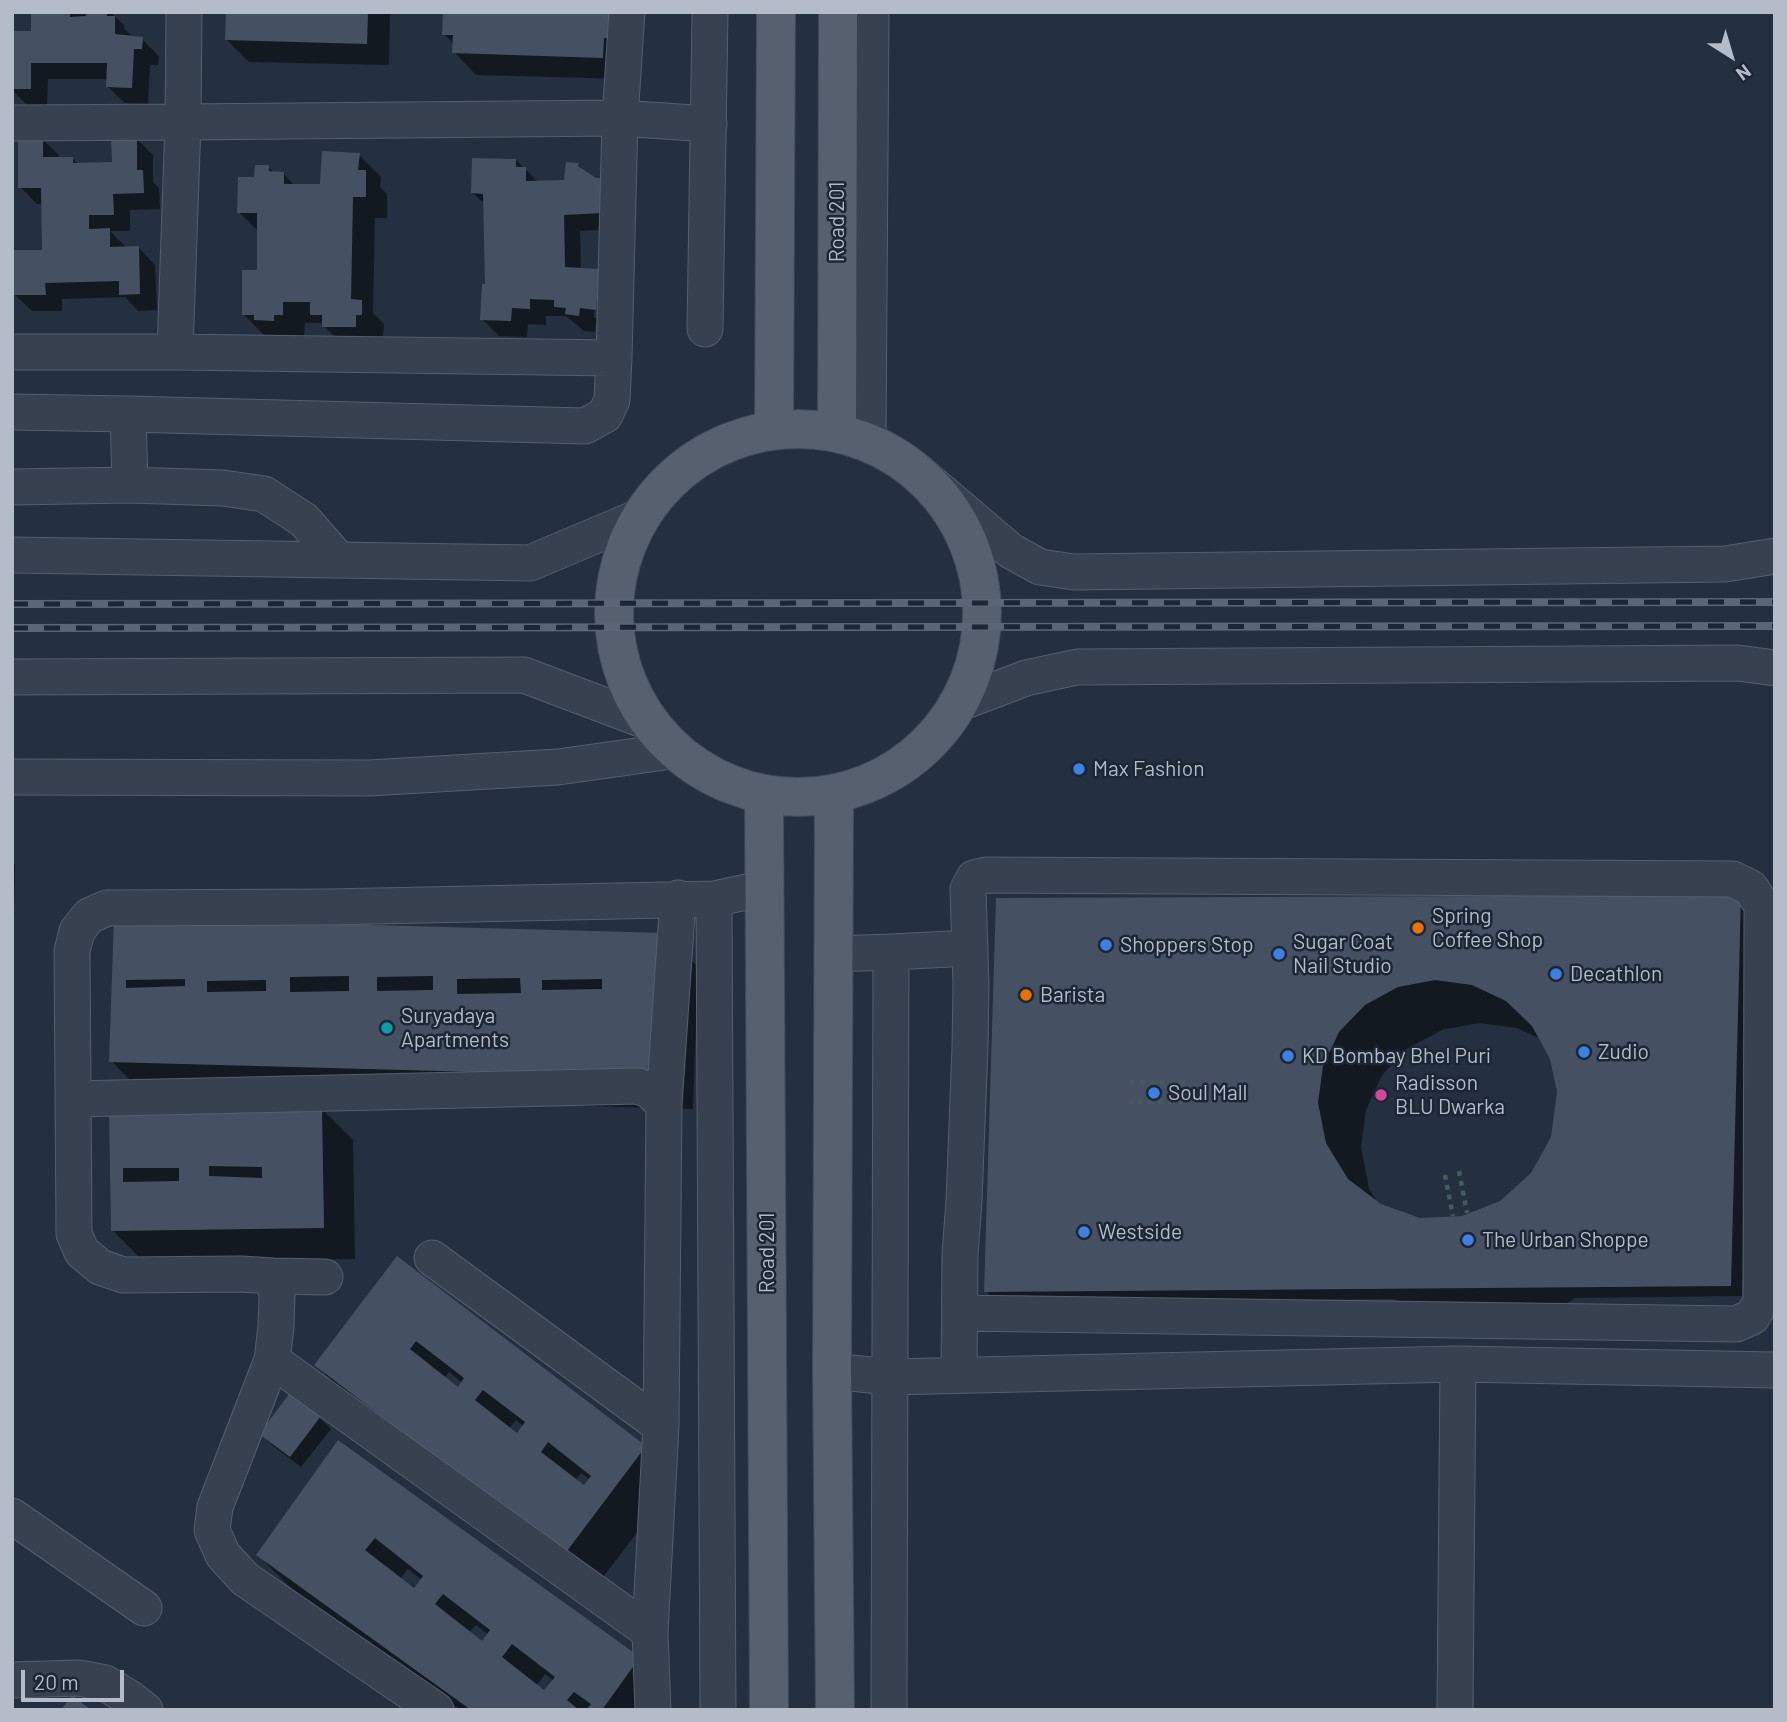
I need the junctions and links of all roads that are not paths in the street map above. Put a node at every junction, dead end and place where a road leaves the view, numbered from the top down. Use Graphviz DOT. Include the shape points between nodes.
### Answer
graph roads {
  1 [pos="184,12"];
  2 [pos="627,12"];
  3 [pos="710,12"];
  4 [pos="776,12"];
  5 [pos="838,12"];
  6 [pos="871,12"];
  7 [pos="620,118"];
  8 [pos="183,122"];
  9 [pos="12,123"];
  10 [pos="709,124"];
  11 [pos="705,329"];
  12 [pos="12,352"];
  13 [pos="174,352"];
  14 [pos="614,358"];
  15 [pos="12,412"];
  16 [pos="128,414"];
  17 [pos="774,429"];
  18 [pos="852,436"];
  19 [pos="923,476"];
  20 [pos="130,485"];
  21 [pos="12,487"];
  22 [pos="644,515"];
  23 [pos="12,555"];
  24 [pos="1775,556"];
  25 [pos="339,560"];
  26 [pos="1775,668"];
  27 [pos="12,677"];
  28 [pos="955,705"];
  29 [pos="662,737"];
  30 [pos="12,777"];
  31 [pos="764,796"];
  32 [pos="834,798"];
  33 [pos="765,888"];
  34 [pos="678,898"];
  35 [pos="714,899"];
  36 [pos="970,948"];
  37 [pos="891,952"];
  38 [pos="833,954"];
  39 [pos="73,1099"];
  40 [pos="664,1105"];
  41 [pos="432,1258"];
  42 [pos="273,1276"];
  43 [pos="325,1277"];
  44 [pos="960,1312"];
  45 [pos="1249,1317"];
  46 [pos="1752,1317"];
  47 [pos="272,1360"];
  48 [pos="1458,1364"];
  49 [pos="1247,1369"];
  50 [pos="1763,1370"];
  51 [pos="832,1371"];
  52 [pos="959,1375"];
  53 [pos="889,1377"];
  54 [pos="661,1426"];
  55 [pos="12,1516"];
  56 [pos="144,1608"];
  57 [pos="650,1632"];
  58 [pos="12,1680"];
  59 [pos="145,1710"];
  60 [pos="436,1710"];
  61 [pos="653,1710"];
  62 [pos="718,1710"];
  63 [pos="769,1710"];
  64 [pos="835,1710"];
  65 [pos="889,1710"];
  66 [pos="1455,1710"];
  1 -- 8 [label="street"];
  2 -- 7 [label="street"];
  3 -- 10 [label="street"];
  4 -- 17 [label="main road"];
  5 -- 18 [label="main road, Road 201"];
  6 -- 18 [label="street"];
  7 -- 8 [label="street"];
  7 -- 10 [label="street"];
  7 -- 14 [label="street"];
  8 -- 9 [label="street"];
  8 -- 13 [label="street"];
  10 -- 11 [label="street"];
  12 -- 13 [label="street"];
  13 -- 14 [label="street"];
  14 -- 16 [label="street" via="612,400 604,415 585,426"];
  15 -- 16 [label="street"];
  16 -- 20 [label="street"];
  17 -- 18 [label="main road"];
  17 -- 22 [label="main road" via="714,448 660,488"];
  18 -- 19 [label="main road"];
  19 -- 24 [label="street" via="1011,551 1040,567 1074,572 1725,564"];
  19 -- 28 [label="main road" via="964,528 984,604 971,679"];
  20 -- 21 [label="street"];
  20 -- 25 [label="street" via="264,494 304,520"];
  22 -- 25 [label="street" via="530,563"];
  22 -- 29 [label="main road" via="623,550 612,623 632,699"];
  23 -- 25 [label="street"];
  26 -- 28 [label="street" via="1738,663 1077,667 1026,678"];
  27 -- 29 [label="street" via="524,675"];
  28 -- 32 [label="main road" via="935,738 877,780"];
  29 -- 30 [label="street" via="558,766 369,778"];
  29 -- 31 [label="main road" via="725,785"];
  31 -- 32 [label="main road"];
  31 -- 33 [label="main road, Road 201"];
  32 -- 38 [label="main road"];
  33 -- 35 [label="street"];
  33 -- 63 [label="main road, Road 201"];
  34 -- 35 [label="street"];
  34 -- 39 [label="street" via="107,908 89,916 77,931 72,951"];
  34 -- 40 [label="street"];
  35 -- 62 [label="street"];
  36 -- 37 [label="street"];
  36 -- 44 [label="street"];
  36 -- 46 [label="street" via="968,889 974,878 986,874 1732,879 1751,888 1762,906 1761,1302"];
  37 -- 38 [label="street"];
  37 -- 53 [label="street"];
  38 -- 51 [label="main road"];
  39 -- 40 [label="street" via="638,1086"];
  39 -- 42 [label="street" via="74,1234 82,1252 100,1267 123,1275"];
  40 -- 54 [label="street"];
  41 -- 54 [label="street"];
  42 -- 43 [label="street"];
  42 -- 47 [label="street" via="277,1295"];
  44 -- 45 [label="street"];
  44 -- 52 [label="street"];
  45 -- 46 [label="street" via="1736,1324"];
  45 -- 49 [label="street"];
  46 -- 50 [label="street"];
  47 -- 57 [label="street"];
  47 -- 60 [label="street" via="215,1507 212,1530 223,1555 245,1579"];
  48 -- 49 [label="street"];
  48 -- 50 [label="street"];
  48 -- 66 [label="street"];
  49 -- 52 [label="street"];
  51 -- 53 [label="street"];
  51 -- 64 [label="main road"];
  52 -- 53 [label="street"];
  53 -- 65 [label="street"];
  54 -- 57 [label="street"];
  55 -- 56 [label="street"];
  57 -- 61 [label="street"];
  58 -- 59 [label="street" via="79,1678 105,1683"];
}
